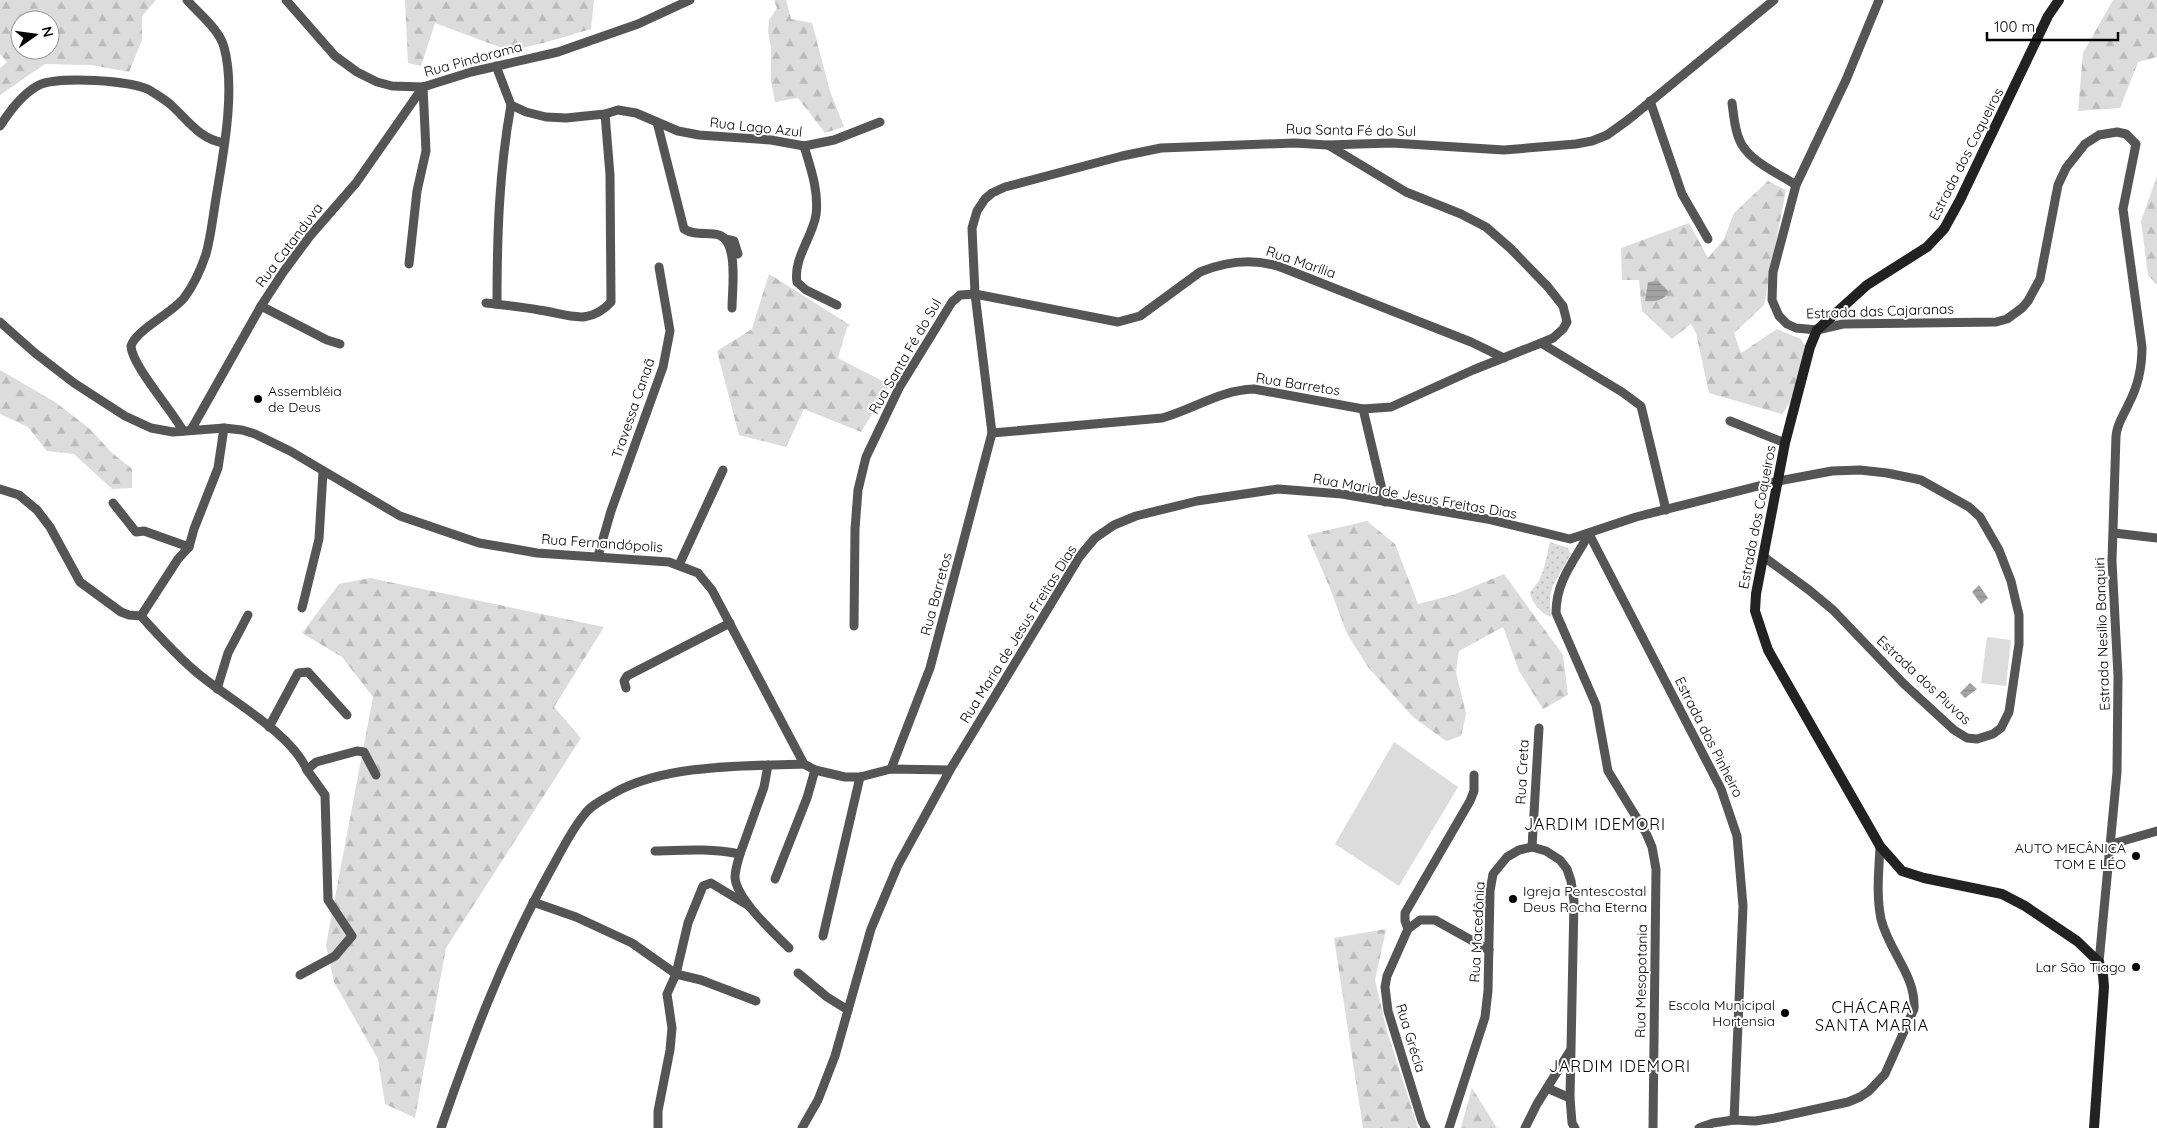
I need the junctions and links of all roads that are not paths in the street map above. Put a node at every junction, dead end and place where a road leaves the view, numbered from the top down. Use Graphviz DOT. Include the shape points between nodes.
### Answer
graph roads {
  1 [pos="187,0"];
  2 [pos="286,0"];
  3 [pos="690,0"];
  4 [pos="1774,0"];
  5 [pos="1879,0"];
  6 [pos="2059,0"];
  7 [pos="496,66"];
  8 [pos="424,87"];
  9 [pos="1650,101"];
  10 [pos="1732,103"];
  11 [pos="510,105"];
  12 [pos="605,114"];
  13 [pos="657,122"];
  14 [pos="880,122"];
  15 [pos="0,126"];
  16 [pos="224,143"];
  17 [pos="2136,144"];
  18 [pos="1327,145"];
  19 [pos="804,146"];
  20 [pos="1796,185"];
  21 [pos="725,239"];
  22 [pos="1708,239"];
  23 [pos="738,254"];
  24 [pos="408,264"];
  25 [pos="659,266"];
  26 [pos="975,294"];
  27 [pos="486,303"];
  28 [pos="497,304"];
  29 [pos="837,305"];
  30 [pos="261,306"];
  31 [pos="732,308"];
  32 [pos="0,322"];
  33 [pos="1817,330"];
  34 [pos="340,344"];
  35 [pos="1541,344"];
  36 [pos="1504,358"];
  37 [pos="1363,409"];
  38 [pos="1730,421"];
  39 [pos="224,428"];
  40 [pos="187,430"];
  41 [pos="992,433"];
  42 [pos="1785,443"];
  43 [pos="723,470"];
  44 [pos="323,472"];
  45 [pos="1778,482"];
  46 [pos="0,489"];
  47 [pos="1385,502"];
  48 [pos="113,503"];
  49 [pos="1666,510"];
  50 [pos="2114,533"];
  51 [pos="1589,534"];
  52 [pos="2157,538"];
  53 [pos="189,547"];
  54 [pos="598,556"];
  55 [pos="1764,557"];
  56 [pos="679,565"];
  57 [pos="302,608"];
  58 [pos="248,615"];
  59 [pos="141,616"];
  60 [pos="730,623"];
  61 [pos="854,626"];
  62 [pos="626,688"];
  63 [pos="217,689"];
  64 [pos="347,715"];
  65 [pos="269,726"];
  66 [pos="1539,728"];
  67 [pos="804,764"];
  68 [pos="768,765"];
  69 [pos="892,769"];
  70 [pos="307,770"];
  71 [pos="815,770"];
  72 [pos="950,770"];
  73 [pos="376,775"];
  74 [pos="1474,775"];
  75 [pos="860,777"];
  76 [pos="2157,832"];
  77 [pos="2112,844"];
  78 [pos="1880,846"];
  79 [pos="1532,847"];
  80 [pos="655,851"];
  81 [pos="740,854"];
  82 [pos="775,879"];
  83 [pos="534,902"];
  84 [pos="749,906"];
  85 [pos="1408,929"];
  86 [pos="822,936"];
  87 [pos="789,948"];
  88 [pos="1489,950"];
  89 [pos="2099,962"];
  90 [pos="798,973"];
  91 [pos="676,974"];
  92 [pos="300,975"];
  93 [pos="756,1001"];
  94 [pos="848,1010"];
  95 [pos="1570,1051"];
  96 [pos="1547,1088"];
  97 [pos="1570,1098"];
  98 [pos="1734,1120"];
  99 [pos="441,1128"];
  100 [pos="658,1128"];
  101 [pos="802,1128"];
  102 [pos="1426,1128"];
  103 [pos="1449,1128"];
  104 [pos="1525,1128"];
  105 [pos="1575,1128"];
  106 [pos="1653,1128"];
  107 [pos="1699,1128"];
  108 [pos="2094,1128"];
  1 -- 16 [label="street" via="219,36 224,47 228,72"];
  2 -- 8 [label="street, Rua Pindorama" via="335,56 357,72 392,86"];
  3 -- 7 [label="street, Rua Pindorama" via="638,24 558,52"];
  4 -- 9 [label="street, Rua Santa Fé do Sul"];
  5 -- 20 [label="street, Estrada das Cajaranas" via="1846,80"];
  6 -- 33 [label="street, Estrada dos Coqueiros" via="2048,16 1944,229 1927,247 1867,285"];
  7 -- 8 [label="street, Rua Pindorama"];
  7 -- 11 [label="street"];
  8 -- 24 [label="street" via="426,151 417,191"];
  8 -- 30 [label="street, Rua Catanduva" via="372,162 310,236"];
  9 -- 18 [label="street, Rua Santa Fé do Sul" via="1607,135 1576,144 1504,150 1392,143"];
  9 -- 22 [label="street" via="1682,194"];
  10 -- 20 [label="street" via="1743,147"];
  11 -- 12 [label="street, Rua Lago Azul" via="546,117"];
  11 -- 28 [label="street" via="498,217"];
  12 -- 13 [label="street, Rua Lago Azul" via="618,110"];
  12 -- 28 [label="street" via="610,174 611,302 602,312 591,316 569,317"];
  13 -- 19 [label="street, Rua Lago Azul" via="699,135 771,140"];
  13 -- 21 [label="street" via="684,230"];
  14 -- 19 [label="street, Rua Lago Azul" via="834,140"];
  15 -- 16 [label="street" via="27,93 40,84 71,79 148,89 169,103 198,132 212,141"];
  16 -- 40 [label="street" via="206,254 194,281 166,316 137,335 132,346 134,357 164,404"];
  17 -- 33 [label="street, Estrada das Cajaranas" via="2126,134 2099,135 2085,144 2066,168 2058,185 2040,279 2028,301 2014,315 1996,322 1843,324"];
  17 -- 50 [label="street, Estrada Nesilio Banquiri" via="2123,209 2142,361 2130,402 2117,428"];
  18 -- 26 [label="street, Rua Santa Fé do Sul" via="1294,143 1161,148 999,190 985,198 972,228"];
  18 -- 35 [label="street, Rua Barretos" via="1406,192 1486,227 1510,248 1548,286 1566,314 1567,322 1563,329"];
  19 -- 29 [label="street" via="816,187 816,210 796,275 797,282"];
  20 -- 33 [label="street, Estrada das Cajaranas" via="1773,272 1772,300 1779,316 1787,324"];
  21 -- 23 [label="street" via="734,241"];
  21 -- 31 [label="street" via="731,250 733,266"];
  25 -- 54 [label="street, Travessa Canaã" via="670,331 667,350"];
  26 -- 36 [label="street, Rua Marília" via="1118,322 1140,316 1211,267 1253,261 1283,268"];
  26 -- 41 [label="street, Rua Santa Fé do Sul"];
  26 -- 61 [label="street, Rua Santa Fé do Sul" via="960,295 952,302 899,388 866,457 858,490 855,529"];
  27 -- 28 [label="street"];
  30 -- 34 [label="street"];
  30 -- 40 [label="street, Rua Catanduva"];
  32 -- 40 [label="street, Rua Fernandópolis" via="74,383 126,416 151,428 173,432"];
  33 -- 42 [label="street, Estrada dos Coqueiros"];
  35 -- 36 [label="street, Rua Barretos"];
  35 -- 49 [label="street" via="1641,406"];
  36 -- 37 [label="street, Rua Barretos" via="1391,407"];
  37 -- 41 [label="street, Rua Barretos" via="1254,389 1238,390 1162,418"];
  37 -- 47 [label="street"];
  38 -- 42 [label="street"];
  39 -- 40 [label="street, Rua Fernandópolis"];
  39 -- 44 [label="street, Rua Fernandópolis" via="255,434"];
  39 -- 53 [label="street" via="218,468"];
  41 -- 69 [label="street, Rua Barretos" via="930,668"];
  42 -- 45 [label="street, Estrada dos Coqueiros"];
  43 -- 56 [label="street"];
  44 -- 54 [label="street, Rua Fernandópolis" via="400,516 479,542 537,553"];
  44 -- 57 [label="street" via="319,539"];
  45 -- 49 [label="street, Estrada dos Piuvas"];
  45 -- 55 [label="street, Estrada dos Coqueiros"];
  45 -- 55 [label="street, Estrada dos Piuvas" via="1832,471 1887,473 1921,480 1953,497 1980,517 2000,550 2019,615 2019,644 2009,712 2001,728 1977,739 1967,738 1954,730 1904,684 1833,610"];
  46 -- 59 [label="street" via="19,495 37,510 80,582 120,612"];
  47 -- 51 [label="street, Rua Maria de Jesus Freitas Dias" via="1487,519 1563,538"];
  47 -- 72 [label="street, Rua Maria de Jesus Freitas Dias" via="1342,494 1278,489 1175,506 1114,525 1095,538 1080,556"];
  48 -- 53 [label="street" via="136,532 144,531"];
  49 -- 51 [label="street, Estrada dos Piuvas"];
  50 -- 52 [label="street"];
  50 -- 77 [label="street, Estrada Nesilio Banquiri" via="2112,562 2118,676"];
  51 -- 98 [label="street, Estrada dos Pinheiro" via="1721,789 1737,836 1743,906"];
  51 -- 106 [label="street, Rua Mesopotania" via="1562,577 1556,613 1596,705 1608,770 1652,847 1656,869"];
  53 -- 59 [label="street"];
  54 -- 56 [label="street, Rua Fernandópolis"];
  55 -- 78 [label="street, Estrada dos Coqueiros" via="1755,611 1765,642"];
  56 -- 60 [label="street, Rua Fernandópolis" via="703,577"];
  58 -- 63 [label="street" via="228,653"];
  59 -- 63 [label="street" via="167,645"];
  60 -- 62 [label="street" via="627,676 624,681"];
  60 -- 67 [label="street, Rua Fernandópolis"];
  63 -- 65 [label="street"];
  64 -- 65 [label="street" via="308,672 298,673"];
  65 -- 70 [label="street"];
  66 -- 79 [label="street, Rua Creta"];
  67 -- 68 [label="street"];
  67 -- 71 [label="street"];
  68 -- 81 [label="street" via="764,787"];
  68 -- 83 [label="street" via="661,776 616,792 584,814"];
  69 -- 72 [label="street"];
  69 -- 75 [label="street"];
  70 -- 73 [label="street" via="316,762 357,751 364,752"];
  70 -- 92 [label="street" via="325,794 328,900 352,936 335,956"];
  71 -- 75 [label="street"];
  71 -- 82 [label="street"];
  72 -- 94 [label="street, Rua Maria de Jesus Freitas Dias" via="886,893 871,929"];
  74 -- 85 [label="street" via="1470,801 1405,913"];
  75 -- 86 [label="street"];
  76 -- 77 [label="street"];
  77 -- 89 [label="street, Estrada Nesilio Banquiri"];
  78 -- 89 [label="street, Estrada dos Coqueiros" via="1902,871 2002,894 2025,906 2076,941"];
  78 -- 98 [label="street" via="1878,893 1882,920 1911,980 1914,1002 1914,1010 1885,1074 1869,1091 1848,1102 1775,1118"];
  79 -- 88 [label="street, Rua Macedônia" via="1507,857 1494,874 1490,891"];
  79 -- 95 [label="street" via="1560,860 1571,881 1574,910"];
  80 -- 81 [label="street" via="698,850"];
  81 -- 84 [label="street" via="735,876"];
  83 -- 91 [label="street" via="632,943"];
  83 -- 99 [label="street" via="493,990"];
  84 -- 87 [label="street"];
  84 -- 91 [label="street" via="711,883 703,886 688,923"];
  85 -- 88 [label="street" via="1420,920 1434,920"];
  85 -- 102 [label="street, Rua Grécia" via="1387,976 1385,998"];
  88 -- 103 [label="street, Rua Macedônia" via="1485,1017"];
  89 -- 108 [label="street, Estrada Nesilio Banquiri" via="2104,987"];
  90 -- 94 [label="street" via="826,997"];
  91 -- 93 [label="street"];
  91 -- 100 [label="street" via="667,994 672,1028"];
  94 -- 101 [label="street, Rua Maria de Jesus Freitas Dias" via="818,1100"];
  95 -- 96 [label="street"];
  95 -- 97 [label="street"];
  96 -- 97 [label="street"];
  96 -- 104 [label="street"];
  97 -- 105 [label="street"];
  98 -- 107 [label="street"];
}
